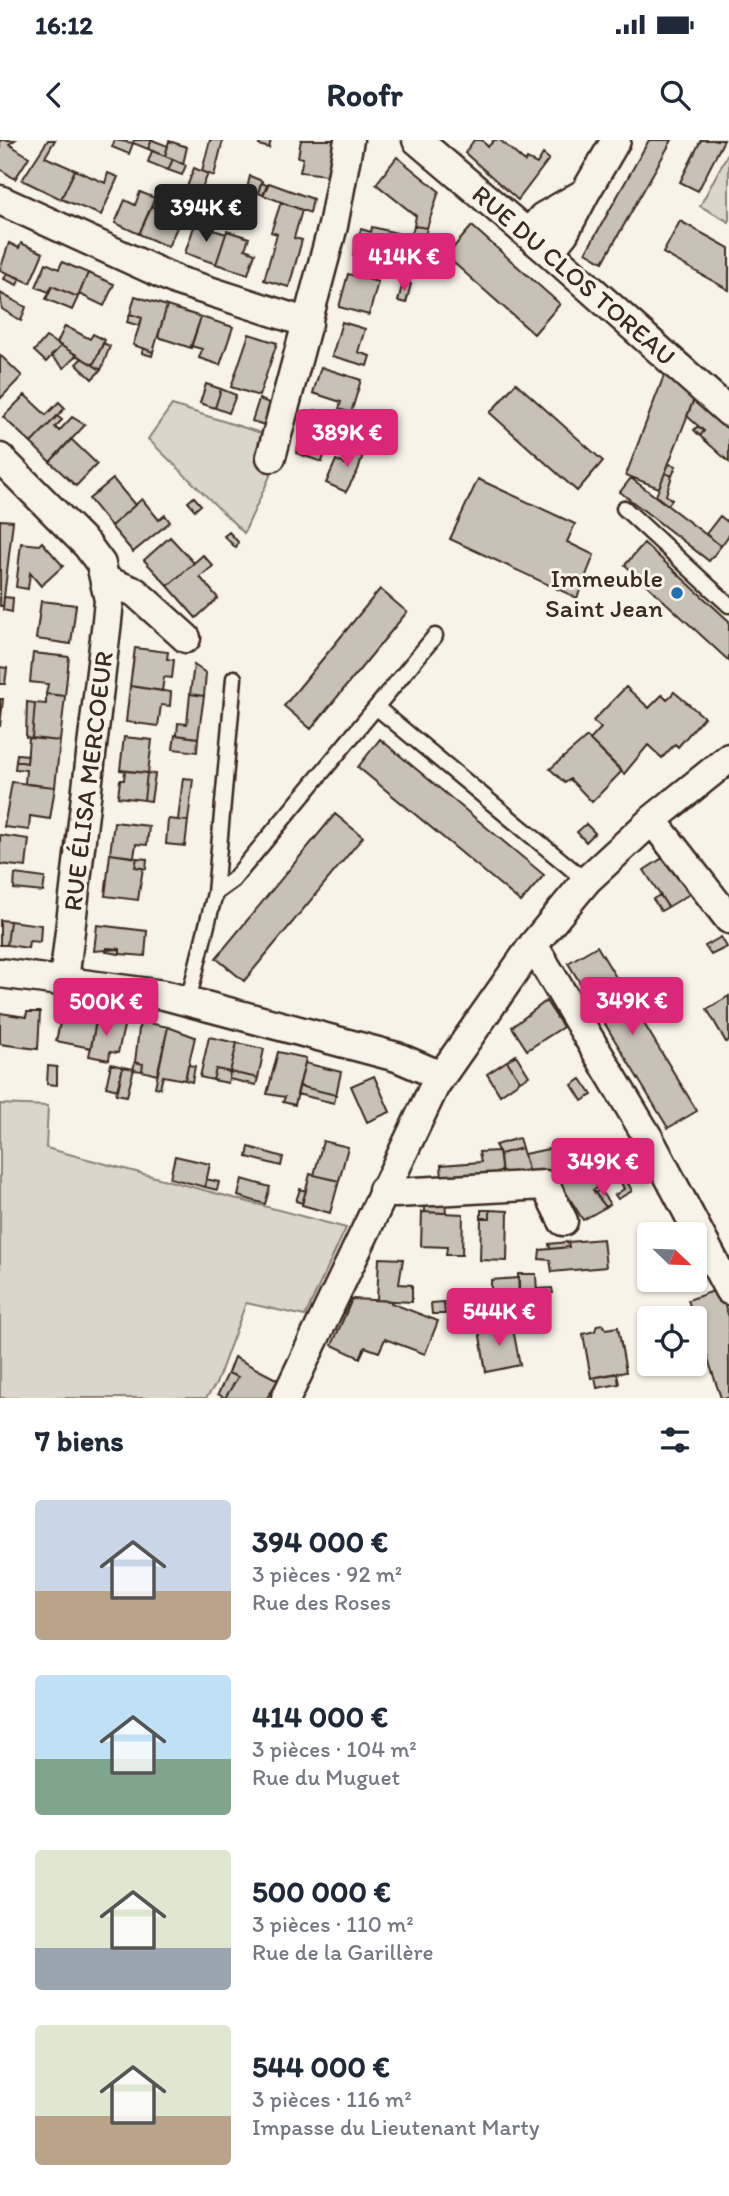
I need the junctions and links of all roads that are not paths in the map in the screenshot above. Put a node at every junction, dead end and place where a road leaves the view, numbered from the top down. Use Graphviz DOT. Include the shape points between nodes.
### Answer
graph roads {
  1 [pos="349,140"];
  2 [pos="417,140"];
  3 [pos="616,140"];
  4 [pos="585,193"];
  5 [pos="0,200"];
  6 [pos="528,234"];
  7 [pos="550,252"];
  8 [pos="308,323"];
  9 [pos="729,412"];
  10 [pos="271,457"];
  11 [pos="0,458"];
  12 [pos="624,508"];
  13 [pos="107,581"];
  14 [pos="729,605"];
  15 [pos="435,636"];
  16 [pos="186,638"];
  17 [pos="234,678"];
  18 [pos="376,707"];
  19 [pos="729,758"];
  20 [pos="652,820"];
  21 [pos="586,881"];
  22 [pos="215,893"];
  23 [pos="729,919"];
  24 [pos="533,944"];
  25 [pos="0,973"];
  26 [pos="64,981"];
  27 [pos="188,1001"];
  28 [pos="441,1076"];
  29 [pos="383,1190"];
  30 [pos="563,1221"];
  31 [pos="729,1290"];
  32 [pos="297,1393"];
  1 -- 8 [label="street"];
  2 -- 6 [label="street, RUE DU CLOS TOREAU"];
  3 -- 4 [label="street"];
  4 -- 6 [label="street" via="543,217"];
  4 -- 7 [label="street"];
  5 -- 8 [label="street" via="177,281"];
  6 -- 7 [label="street, RUE DU CLOS TOREAU"];
  7 -- 9 [label="street, RUE DU CLOS TOREAU"];
  8 -- 10 [label="street"];
  11 -- 13 [label="street, RUE ÉLISA MERCOEUR" via="87,545"];
  12 -- 14 [label="lane"];
  13 -- 16 [label="street" via="135,592"];
  13 -- 26 [label="street, RUE ÉLISA MERCOEUR" via="107,621"];
  15 -- 18 [label="lane"];
  17 -- 22 [label="lane"];
  18 -- 21 [label="lane"];
  18 -- 22 [label="lane" via="233,880"];
  19 -- 20 [label="street"];
  20 -- 21 [label="street"];
  20 -- 23 [label="street"];
  21 -- 24 [label="street"];
  22 -- 27 [label="lane"];
  24 -- 28 [label="street"];
  24 -- 31 [label="street" via="649,1139"];
  25 -- 26 [label="street"];
  26 -- 27 [label="street"];
  27 -- 28 [label="street" via="397,1057"];
  28 -- 29 [label="street"];
  29 -- 30 [label="street" via="545,1185"];
  29 -- 32 [label="street"];
}
